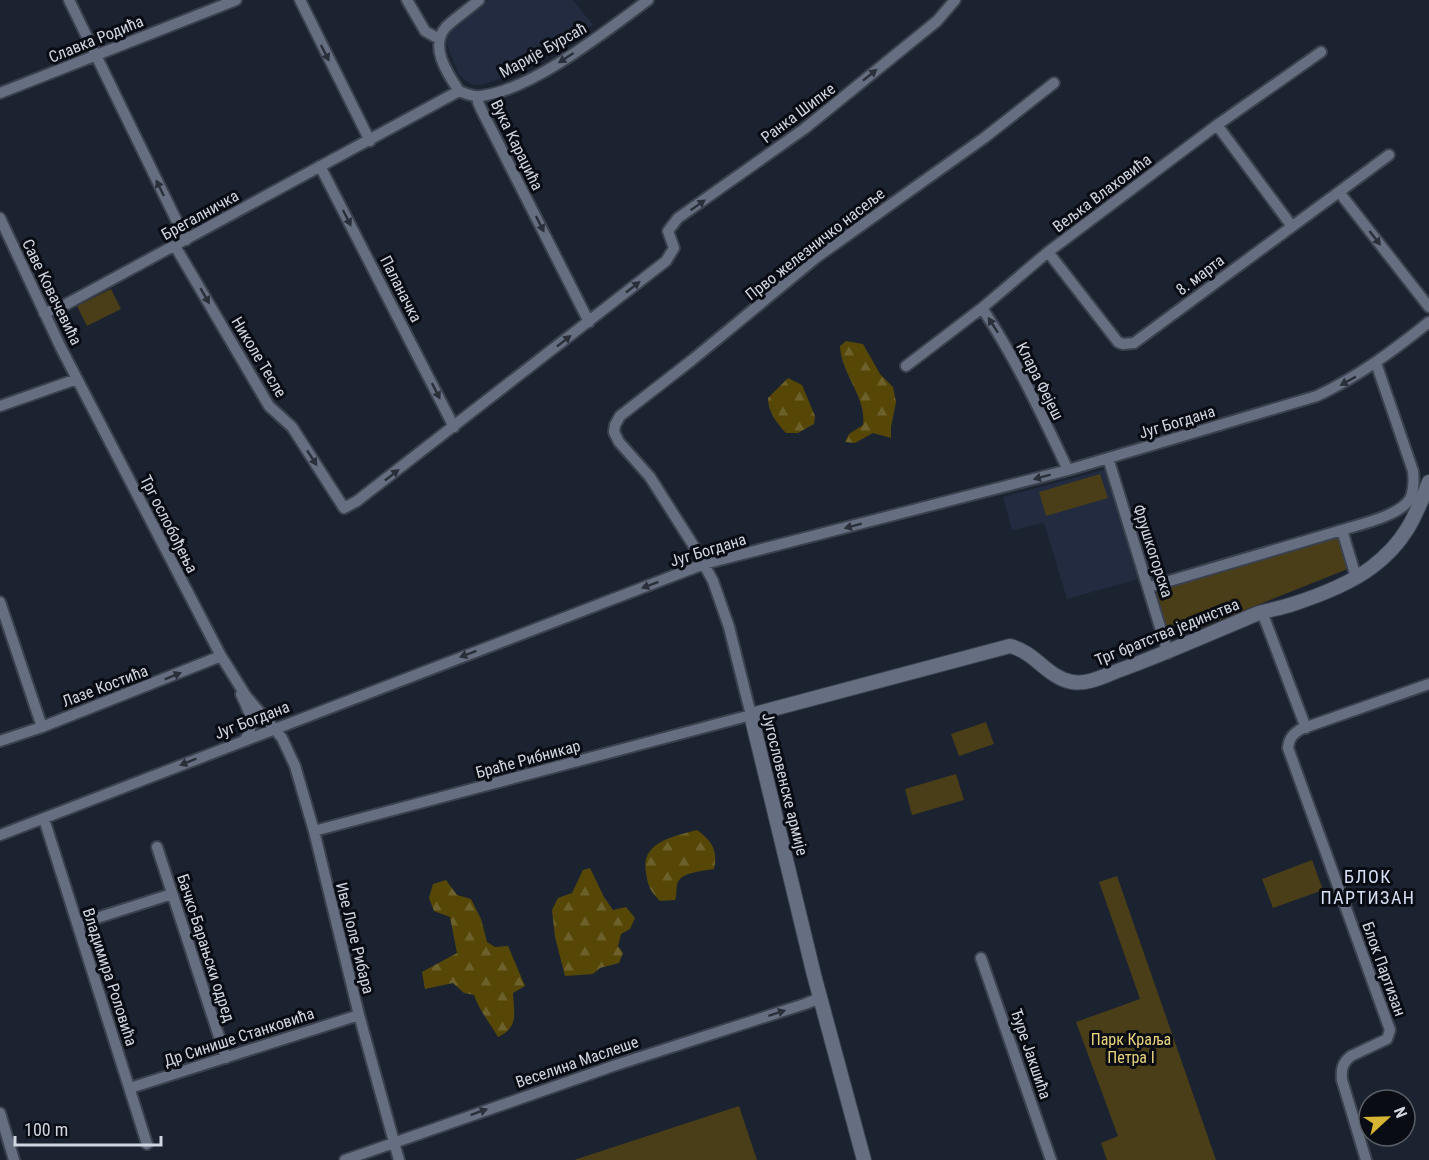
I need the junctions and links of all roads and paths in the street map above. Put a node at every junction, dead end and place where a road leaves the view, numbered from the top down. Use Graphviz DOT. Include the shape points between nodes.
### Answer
graph roads {
  1 [pos="69,0"];
  2 [pos="236,0"];
  3 [pos="300,0"];
  4 [pos="407,0"];
  5 [pos="479,0"];
  6 [pos="648,0"];
  7 [pos="955,0"];
  8 [pos="440,39"];
  9 [pos="1321,52"];
  10 [pos="96,54"];
  11 [pos="1054,83"];
  12 [pos="459,91"];
  13 [pos="0,93"];
  14 [pos="479,97"];
  15 [pos="1216,125"];
  16 [pos="370,141"];
  17 [pos="1389,155"];
  18 [pos="320,166"];
  19 [pos="1339,192"];
  20 [pos="0,218"];
  21 [pos="1291,225"];
  22 [pos="186,240"];
  23 [pos="175,246"];
  24 [pos="1048,252"];
  25 [pos="1429,307"];
  26 [pos="982,308"];
  27 [pos="44,313"];
  28 [pos="589,322"];
  29 [pos="1429,322"];
  30 [pos="1376,363"];
  31 [pos="906,366"];
  32 [pos="77,379"];
  33 [pos="0,406"];
  34 [pos="454,427"];
  35 [pos="619,441"];
  36 [pos="1108,458"];
  37 [pos="1068,470"];
  38 [pos="1429,482"];
  39 [pos="1429,518"];
  40 [pos="1413,523"];
  41 [pos="1342,530"];
  42 [pos="705,564"];
  43 [pos="1356,577"];
  44 [pos="1149,587"];
  45 [pos="0,602"];
  46 [pos="1262,612"];
  47 [pos="1168,652"];
  48 [pos="221,656"];
  49 [pos="237,683"];
  50 [pos="1429,684"];
  51 [pos="751,715"];
  52 [pos="42,727"];
  53 [pos="274,728"];
  54 [pos="1306,728"];
  55 [pos="245,739"];
  56 [pos="0,741"];
  57 [pos="44,819"];
  58 [pos="314,831"];
  59 [pos="0,835"];
  60 [pos="157,847"];
  61 [pos="172,894"];
  62 [pos="78,924"];
  63 [pos="981,958"];
  64 [pos="820,998"];
  65 [pos="359,1015"];
  66 [pos="226,1058"];
  67 [pos="130,1088"];
  68 [pos="0,1113"];
  69 [pos="394,1143"];
  70 [pos="147,1144"];
  71 [pos="14,1160"];
  72 [pos="345,1160"];
  73 [pos="399,1160"];
  74 [pos="864,1160"];
  75 [pos="1051,1160"];
  76 [pos="1366,1160"];
  1 -- 10 [label="street"];
  2 -- 10 [label="street, Славка Родића"];
  3 -- 16 [label="street, one-way"];
  4 -- 8 [label="street" via="425,32"];
  5 -- 8 [label="street" via="447,26"];
  6 -- 14 [label="street, Марије Бурсаћ, one-way" via="558,63 518,85"];
  28 -- 7 [label="street, Ранка Шипке, one-way" via="666,261 674,248 668,231 678,218 804,129 937,21"];
  8 -- 12 [label="street" via="440,54"];
  9 -- 15 [label="street, Вељка Влаховића"];
  10 -- 13 [label="street, Славка Родића"];
  22 -- 10 [label="street, one-way"];
  11 -- 35 [label="street, Прво железничко насеље" via="984,138 825,250 620,416 614,432"];
  12 -- 14 [label="street, Вука Караџића"];
  12 -- 16 [label="street, Брегалничка"];
  14 -- 28 [label="street, Вука Караџића, one-way" via="481,109"];
  15 -- 21 [label="street"];
  15 -- 24 [label="street, Вељка Влаховића"];
  16 -- 18 [label="street, Брегалничка"];
  17 -- 19 [label="street, 8. марта"];
  18 -- 22 [label="street, Брегалничка"];
  18 -- 34 [label="street, Паланачка, one-way"];
  19 -- 21 [label="street, 8. марта"];
  19 -- 25 [label="street, one-way"];
  20 -- 27 [label="street, Саве Ковачевића"];
  21 -- 24 [label="street, 8. марта" via="1129,345 1119,342"];
  22 -- 23 [label="street, Брегалничка"];
  23 -- 27 [label="street, Брегалничка"];
  23 -- 34 [label="street, Николе Тесле, one-way" via="269,406 292,427 344,508"];
  24 -- 26 [label="street, Вељка Влаховића"];
  26 -- 31 [label="street, Вељка Влаховића"];
  37 -- 26 [label="street, Клара Фејеш, one-way" via="1032,395"];
  27 -- 32 [label="street, Саве Ковачевића"];
  34 -- 28 [label="street, one-way"];
  29 -- 30 [label="street, Југ Богдана"];
  30 -- 36 [label="street, Југ Богдана, one-way" via="1317,396"];
  30 -- 41 [label="street" via="1413,471 1414,486 1410,498 1394,512"];
  32 -- 33 [label="street"];
  32 -- 48 [label="street, Трг ослобођења"];
  35 -- 42 [label="street, Југословенске армије" via="650,477"];
  36 -- 37 [label="street, Југ Богдана"];
  36 -- 44 [label="street, Фрушкогорска"];
  37 -- 42 [label="street, Југ Богдана, one-way"];
  38 -- 40 [label="street, Трг братства јединства"];
  39 -- 40 [label="street"];
  40 -- 43 [label="street, Трг братства јединства" via="1397,545"];
  41 -- 43 [label="street"];
  41 -- 44 [label="street"];
  42 -- 51 [label="street, Југословенске армије" via="729,627"];
  42 -- 53 [label="street, Југ Богдана, one-way"];
  43 -- 46 [label="street, Трг братства јединства" via="1300,602"];
  44 -- 47 [label="street, Фрушкогорска"];
  45 -- 52 [label="street"];
  46 -- 47 [label="street, Трг братства јединства"];
  46 -- 54 [label="street"];
  47 -- 51 [label="street, Трг братства јединства" via="1102,677 1072,682 1010,646"];
  48 -- 49 [label="street, Трг ослобођења"];
  52 -- 48 [label="street, Лазе Костића, one-way"];
  49 -- 53 [label="street, Трг ослобођења"];
  49 -- 55 [label="street, Трг ослобођења" via="251,718 250,733"];
  50 -- 54 [label="street"];
  51 -- 58 [label="street, Браће Рибникар"];
  51 -- 64 [label="street, Југословенске армије"];
  52 -- 56 [label="street, Лазе Костића"];
  53 -- 55 [label="street, Југ Богдана"];
  53 -- 58 [label="street, Иве Лоле Рибара" via="296,766"];
  54 -- 76 [label="street, Блок Партизан" via="1295,733 1288,748 1390,1030 1387,1039 1346,1060 1341,1072"];
  55 -- 57 [label="street, Југ Богдана, one-way"];
  57 -- 59 [label="street, Југ Богдана"];
  57 -- 62 [label="street, Владимира Роловића"];
  58 -- 65 [label="street, Иве Лоле Рибара"];
  60 -- 61 [label="street, Бачко-Барањски одред"];
  61 -- 62 [label="street"];
  61 -- 66 [label="street, Бачко-Барањски одред"];
  62 -- 67 [label="street, Владимира Роловића"];
  63 -- 75 [label="street, Ђуре Јакшића"];
  69 -- 64 [label="street, Веселина Маслеше, one-way" via="605,1068"];
  64 -- 74 [label="street, Југословенске армије"];
  65 -- 66 [label="street, Др Синише Станковића"];
  65 -- 69 [label="street, Иве Лоле Рибара"];
  66 -- 67 [label="street, Др Синише Станковића"];
  67 -- 70 [label="street, Владимира Роловића"];
  68 -- 71 [label="street"];
  69 -- 72 [label="street, Веселина Маслеше"];
  69 -- 73 [label="street, Иве Лоле Рибара"];
}
